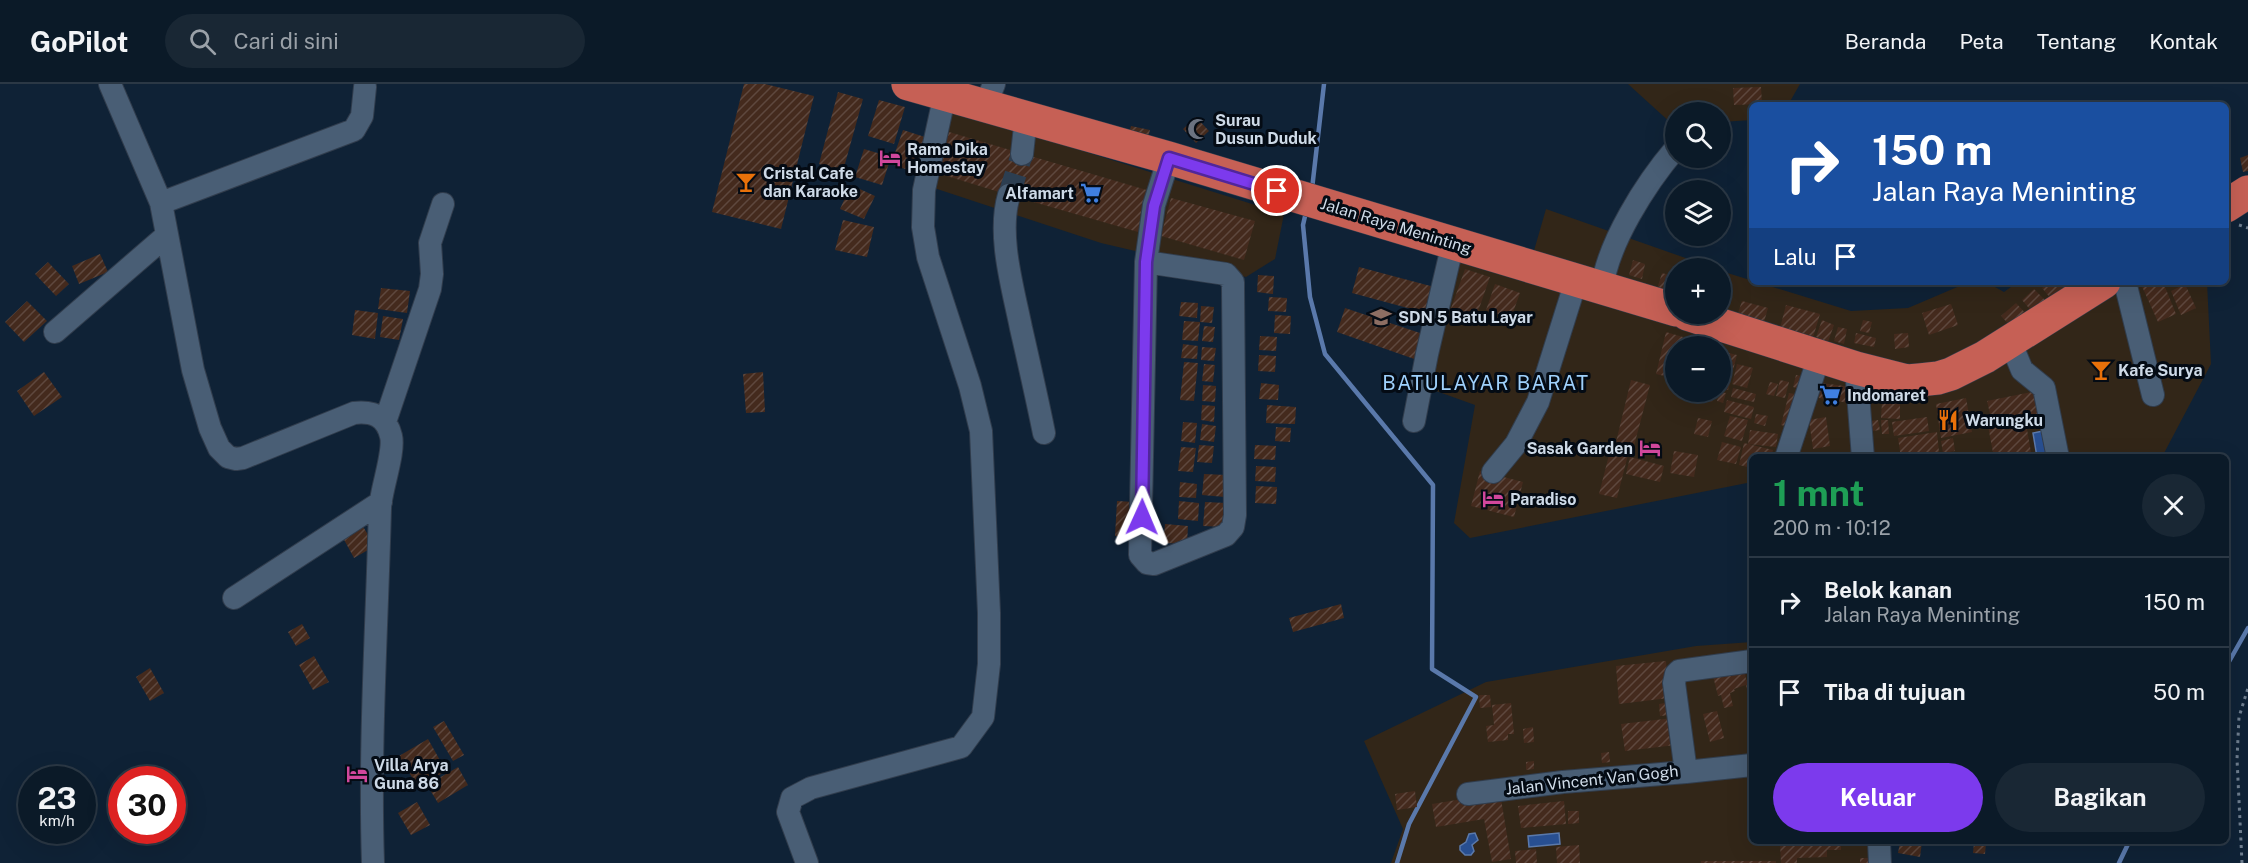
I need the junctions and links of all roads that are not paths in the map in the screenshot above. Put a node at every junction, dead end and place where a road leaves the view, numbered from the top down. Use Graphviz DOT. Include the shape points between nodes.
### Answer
graph roads {
  1 [pos="110,84"];
  2 [pos="908,84"];
  3 [pos="365,87"];
  4 [pos="945,94"];
  5 [pos="990,95"];
  6 [pos="1026,117"];
  7 [pos="1022,154"];
  8 [pos="1169,158"];
  9 [pos="1665,162"];
  10 [pos="2248,192"];
  11 [pos="1009,195"];
  12 [pos="161,203"];
  13 [pos="443,204"];
  14 [pos="2229,204"];
  15 [pos="167,235"];
  16 [pos="1453,243"];
  17 [pos="1146,262"];
  18 [pos="1589,285"];
  19 [pos="2099,285"];
  20 [pos="2126,285"];
  21 [pos="1665,307"];
  22 [pos="1718,324"];
  23 [pos="55,332"];
  24 [pos="2010,341"];
  25 [pos="1819,357"];
  26 [pos="1856,368"];
  27 [pos="2153,395"];
  28 [pos="1414,421"];
  29 [pos="385,422"];
  30 [pos="1044,433"];
  31 [pos="1787,454"];
  32 [pos="1863,454"];
  33 [pos="2057,454"];
  34 [pos="1493,472"];
  35 [pos="381,502"];
  36 [pos="234,598"];
  37 [pos="1749,661"];
  38 [pos="1749,765"];
  39 [pos="1686,772"];
  40 [pos="1468,794"];
  41 [pos="1880,844"];
  42 [pos="373,863"];
  43 [pos="807,863"];
  44 [pos="1880,863"];
  1 -- 12 [label="street"];
  2 -- 4 [label="highway, Jalan Raya Meninting"];
  3 -- 12 [label="street" via="362,116 354,130"];
  4 -- 5 [label="highway, Jalan Raya Meninting"];
  4 -- 43 [label="street" via="924,190 923,227 928,257 981,431 989,613 983,717 961,747 812,788 792,798 788,812"];
  5 -- 6 [label="highway, Jalan Raya Meninting"];
  6 -- 7 [label="street"];
  6 -- 8 [label="highway, Jalan Raya Meninting"];
  8 -- 16 [label="highway, Jalan Raya Meninting"];
  8 -- 17 [label="street" via="1154,206"];
  9 -- 18 [label="street" via="1625,225 1603,276"];
  10 -- 14 [label="highway"];
  11 -- 30 [label="street" via="1004,234"];
  12 -- 15 [label="street"];
  13 -- 29 [label="street" via="430,243 430,289"];
  15 -- 23 [label="street"];
  15 -- 29 [label="street" via="193,370 210,428 228,457 243,458 354,413 368,411"];
  16 -- 18 [label="highway, Jalan Raya Meninting"];
  16 -- 28 [label="street"];
  17 -- 17 [label="street" via="1140,555 1154,564 1226,535 1233,527 1233,282 1226,274"];
  18 -- 21 [label="highway, Jalan Raya Meninting"];
  18 -- 34 [label="street" via="1527,426"];
  19 -- 24 [label="highway"];
  20 -- 27 [label="street"];
  22 -- 25 [label="highway"];
  24 -- 26 [label="highway" via="1966,367 1938,378 1907,381"];
  24 -- 33 [label="street" via="2022,370 2044,388"];
  25 -- 26 [label="highway"];
  25 -- 31 [label="street"];
  26 -- 32 [label="street"];
  29 -- 35 [label="street" via="392,438"];
  35 -- 36 [label="street"];
  35 -- 42 [label="street" via="371,807"];
  37 -- 39 [label="street, Jalan Vincent Van Gogh" via="1676,674"];
  38 -- 39 [label="street"];
  39 -- 40 [label="street, Jalan Vincent Van Gogh"];
  41 -- 44 [label="street"];
}
